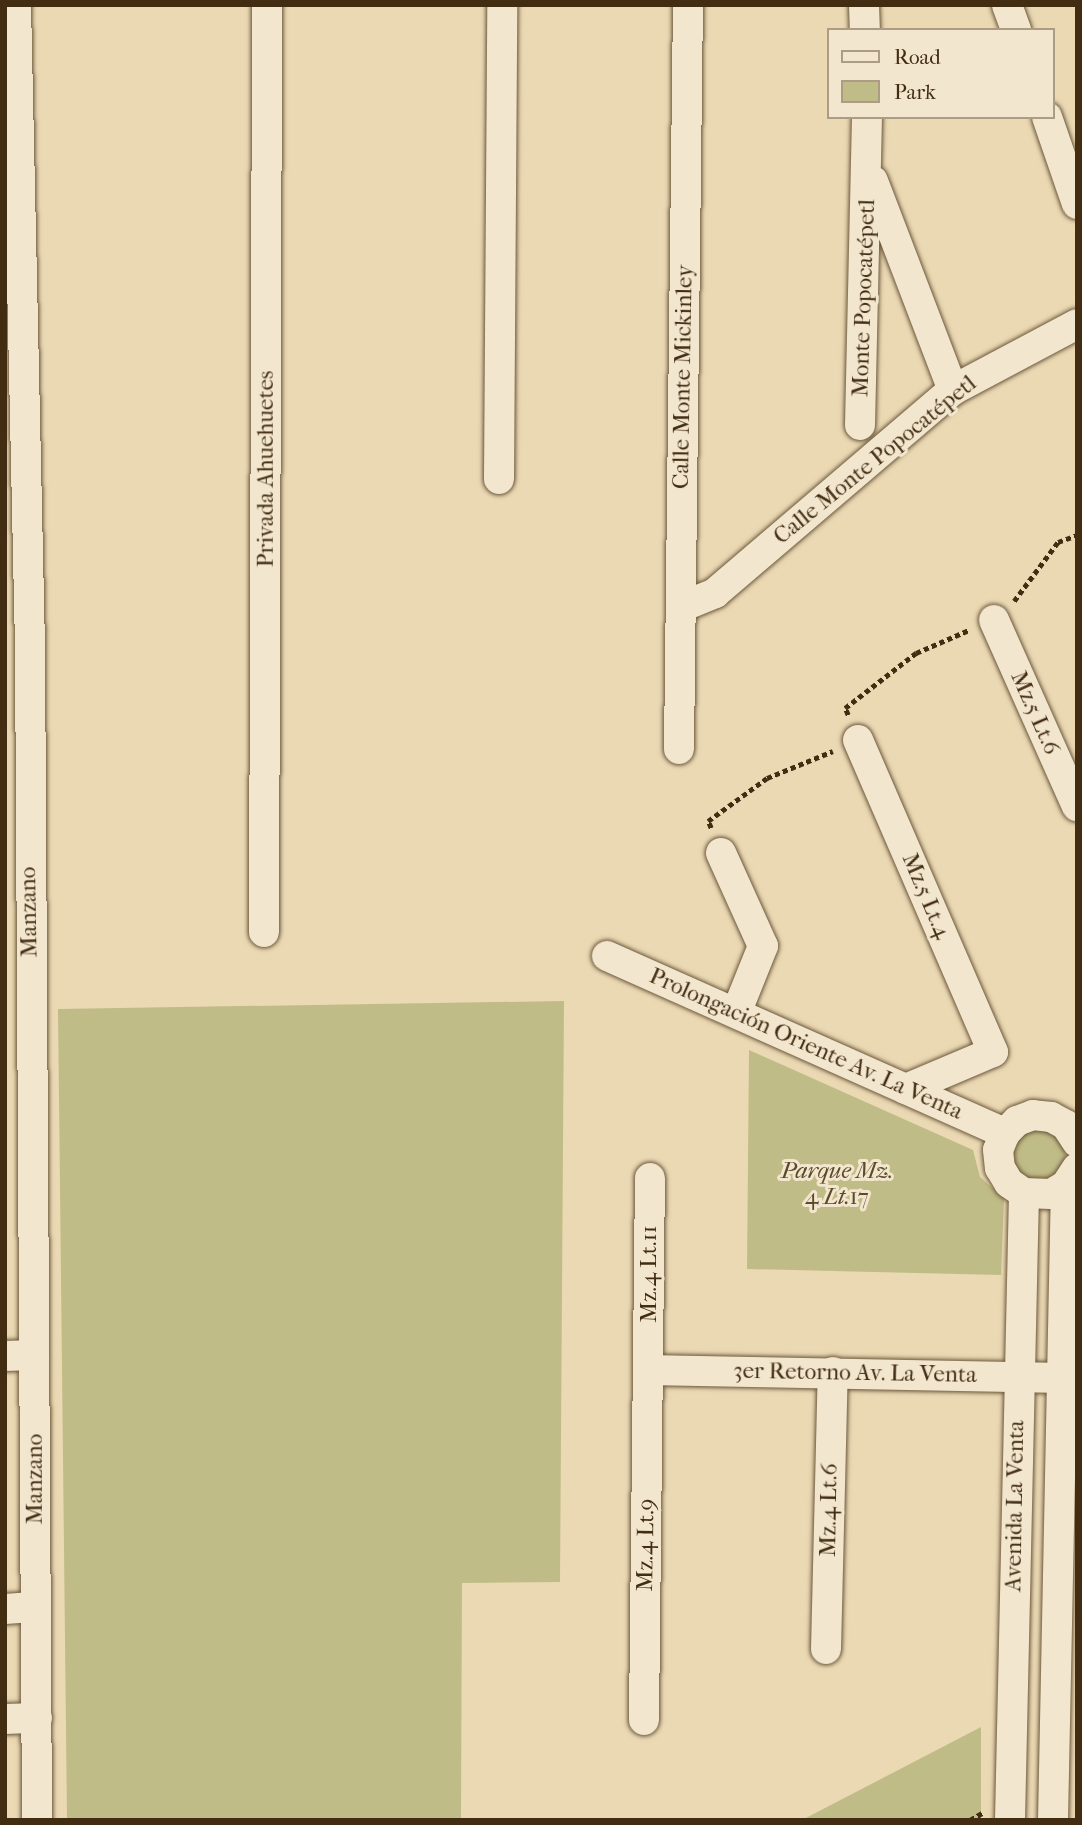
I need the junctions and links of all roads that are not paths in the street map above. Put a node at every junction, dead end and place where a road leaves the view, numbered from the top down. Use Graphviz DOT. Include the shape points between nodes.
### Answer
graph roads {
  1 [pos="16,5"];
  2 [pos="267,5"];
  3 [pos="502,5"];
  4 [pos="688,5"];
  5 [pos="864,5"];
  6 [pos="1007,5"];
  7 [pos="865,28"];
  8 [pos="1015,28"];
  9 [pos="867,119"];
  10 [pos="1048,119"];
  11 [pos="868,170"];
  12 [pos="13,182"];
  13 [pos="1077,204"];
  14 [pos="14,292"];
  15 [pos="1077,324"];
  16 [pos="953,390"];
  17 [pos="860,425"];
  18 [pos="499,479"];
  19 [pos="16,540"];
  20 [pos="681,607"];
  21 [pos="994,620"];
  22 [pos="17,646"];
  23 [pos="858,740"];
  24 [pos="679,749"];
  25 [pos="1077,806"];
  26 [pos="721,853"];
  27 [pos="17,896"];
  28 [pos="264,932"];
  29 [pos="607,956"];
  30 [pos="18,1007"];
  31 [pos="736,1013"];
  32 [pos="906,1089"];
  33 [pos="1004,1133"];
  34 [pos="1077,1140"];
  35 [pos="1071,1176"];
  36 [pos="650,1178"];
  37 [pos="1024,1193"];
  38 [pos="19,1248"];
  39 [pos="1070,1296"];
  40 [pos="19,1356"];
  41 [pos="649,1370"];
  42 [pos="833,1371"];
  43 [pos="1017,1377"];
  44 [pos="1062,1378"];
  45 [pos="1069,1476"];
  46 [pos="36,1607"];
  47 [pos="5,1609"];
  48 [pos="826,1649"];
  49 [pos="37,1718"];
  50 [pos="5,1719"];
  51 [pos="644,1720"];
  52 [pos="37,1820"];
  53 [pos="1010,1820"];
  54 [pos="1053,1820"];
  1 -- 12 [label="street, Manzano"];
  2 -- 28 [label="street, Privada Ahuehuetes"];
  3 -- 18 [label="street"];
  4 -- 20 [label="street, Calle Monte Mickinley"];
  5 -- 7 [label="street"];
  6 -- 8 [label="street"];
  9 -- 11 [label="street, Monte Popocatépetl"];
  10 -- 13 [label="street"];
  11 -- 16 [label="street, Monte Popocatépetl"];
  11 -- 17 [label="street, Monte Popocatépetl"];
  12 -- 14 [label="street, Manzano"];
  14 -- 19 [label="street, Manzano"];
  15 -- 16 [label="street, Calle Monte Popocatépetl"];
  16 -- 20 [label="street, Calle Monte Popocatépetl" via="715,593"];
  19 -- 22 [label="street, Manzano"];
  20 -- 24 [label="street, Calle Monte Mickinley"];
  21 -- 25 [label="street, Mz.5 Lt.6"];
  22 -- 27 [label="street, Manzano"];
  23 -- 32 [label="street, Mz.5 Lt.4" via="993,1052"];
  26 -- 31 [label="street" via="763,946"];
  27 -- 30 [label="street, Manzano"];
  29 -- 31 [label="street, Prolongación Oriente Av. La Venta"];
  30 -- 38 [label="street, Manzano"];
  31 -- 32 [label="street, Prolongación Oriente Av. La Venta"];
  32 -- 33 [label="street, Prolongación Oriente Av. La Venta"];
  33 -- 34 [label="street" via="1033,1115 1051,1116 1066,1125"];
  33 -- 37 [label="street" via="998,1150 1000,1168 1009,1183"];
  35 -- 37 [label="street" via="1051,1194"];
  35 -- 39 [label="street, Avenida La Venta"];
  36 -- 41 [label="street, Mz.4 Lt.11"];
  37 -- 43 [label="street, Avenida La Venta"];
  38 -- 40 [label="street, Manzano"];
  39 -- 44 [label="street, Avenida La Venta"];
  40 -- 46 [label="street, Manzano"];
  41 -- 42 [label="street, 3er Retorno Av. La Venta"];
  41 -- 51 [label="street, Mz.4 Lt.9"];
  42 -- 43 [label="street, 3er Retorno Av. La Venta"];
  42 -- 48 [label="street, Mz.4 Lt.6"];
  43 -- 44 [label="street, 3er Retorno Av. La Venta"];
  43 -- 53 [label="street, Avenida La Venta"];
  44 -- 45 [label="street, Avenida La Venta"];
  45 -- 54 [label="street, Avenida La Venta"];
  46 -- 47 [label="street"];
  46 -- 49 [label="street, Manzano"];
  49 -- 50 [label="street"];
  49 -- 52 [label="street, Manzano"];
}
